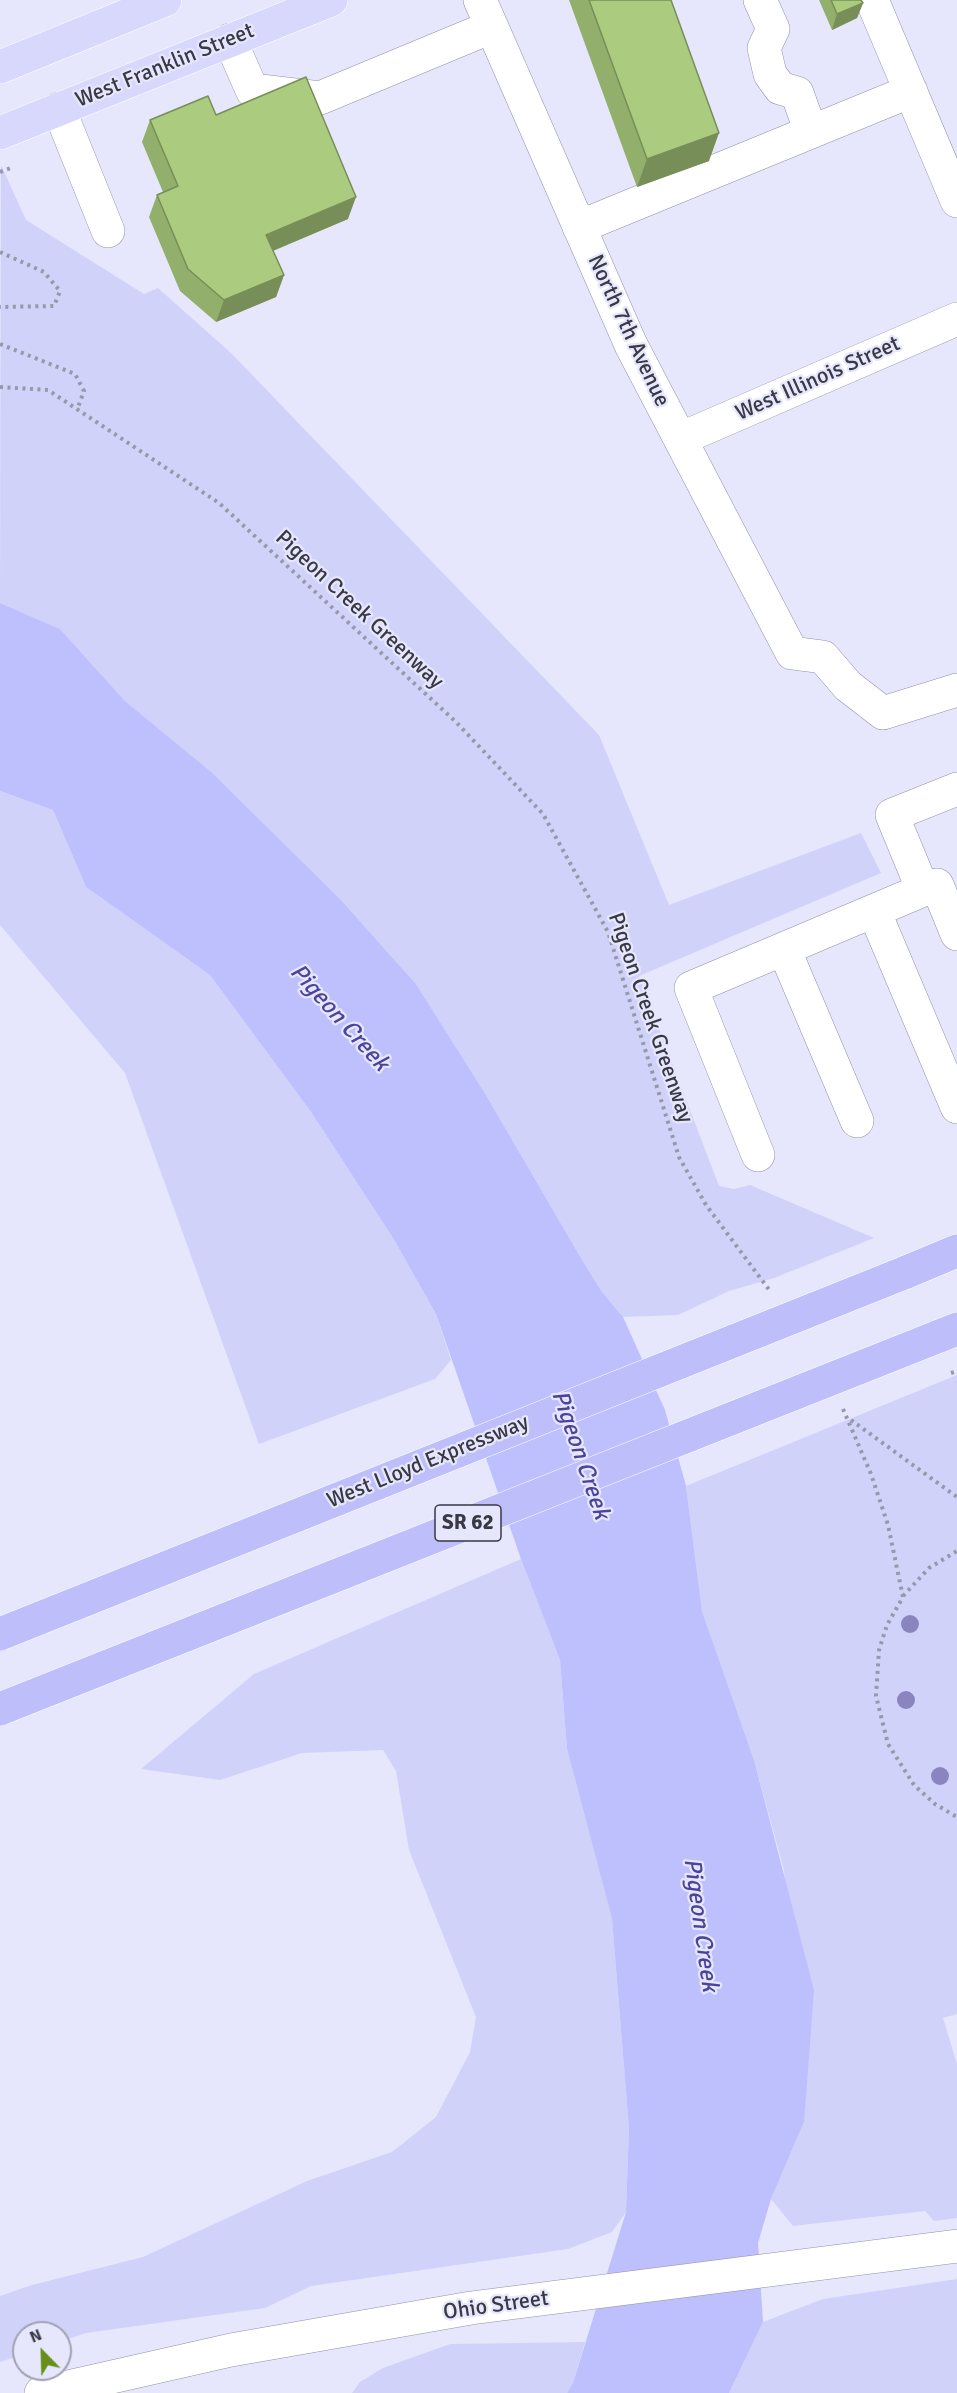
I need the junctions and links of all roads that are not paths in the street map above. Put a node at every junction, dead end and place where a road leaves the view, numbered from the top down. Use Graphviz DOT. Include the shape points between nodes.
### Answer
graph roads {
  1 [pos="165,0"];
  2 [pos="331,0"];
  3 [pos="760,0"];
  4 [pos="872,0"];
  5 [pos="485,14"];
  6 [pos="230,40"];
  7 [pos="0,67"];
  8 [pos="910,91"];
  9 [pos="59,109"];
  10 [pos="811,132"];
  11 [pos="0,133"];
  12 [pos="957,201"];
  13 [pos="579,227"];
  14 [pos="108,231"];
  15 [pos="957,319"];
  16 [pos="680,439"];
  17 [pos="957,690"];
  18 [pos="957,789"];
  19 [pos="939,884"];
  20 [pos="874,911"];
  21 [pos="957,934"];
  22 [pos="784,949"];
  23 [pos="957,1107"];
  24 [pos="856,1121"];
  25 [pos="758,1155"];
  26 [pos="957,1251"];
  27 [pos="947,1333"];
  28 [pos="0,1634"];
  29 [pos="0,1709"];
  30 [pos="957,2246"];
  31 [pos="40,2393"];
  1 -- 7 [label="main road"];
  2 -- 6 [label="main road, West Franklin Street"];
  3 -- 10 [label="street" via="772,29 764,48 770,75 780,88 797,93"];
  4 -- 8 [label="street"];
  5 -- 6 [label="street" via="320,98 252,90"];
  5 -- 13 [label="street, North 7th Avenue"];
  6 -- 9 [label="main road, West Franklin Street"];
  8 -- 10 [label="street"];
  8 -- 12 [label="street"];
  9 -- 11 [label="main road, West Franklin Street"];
  9 -- 14 [label="street"];
  10 -- 13 [label="street"];
  13 -- 16 [label="street, North 7th Avenue" via="631,345"];
  15 -- 16 [label="street, West Illinois Street"];
  16 -- 17 [label="street, North 7th Avenue" via="792,653 823,657 848,686 884,713"];
  18 -- 19 [label="street" via="892,815"];
  19 -- 20 [label="street"];
  19 -- 21 [label="street"];
  20 -- 22 [label="street"];
  20 -- 23 [label="street"];
  22 -- 24 [label="street"];
  22 -- 25 [label="street" via="691,988"];
  26 -- 28 [label="highway, West Lloyd Expressway, bridge"];
  27 -- 29 [label="highway, SR 62, bridge"];
  30 -- 31 [label="street, Ohio Street" via="471,2308 231,2350"];
}
